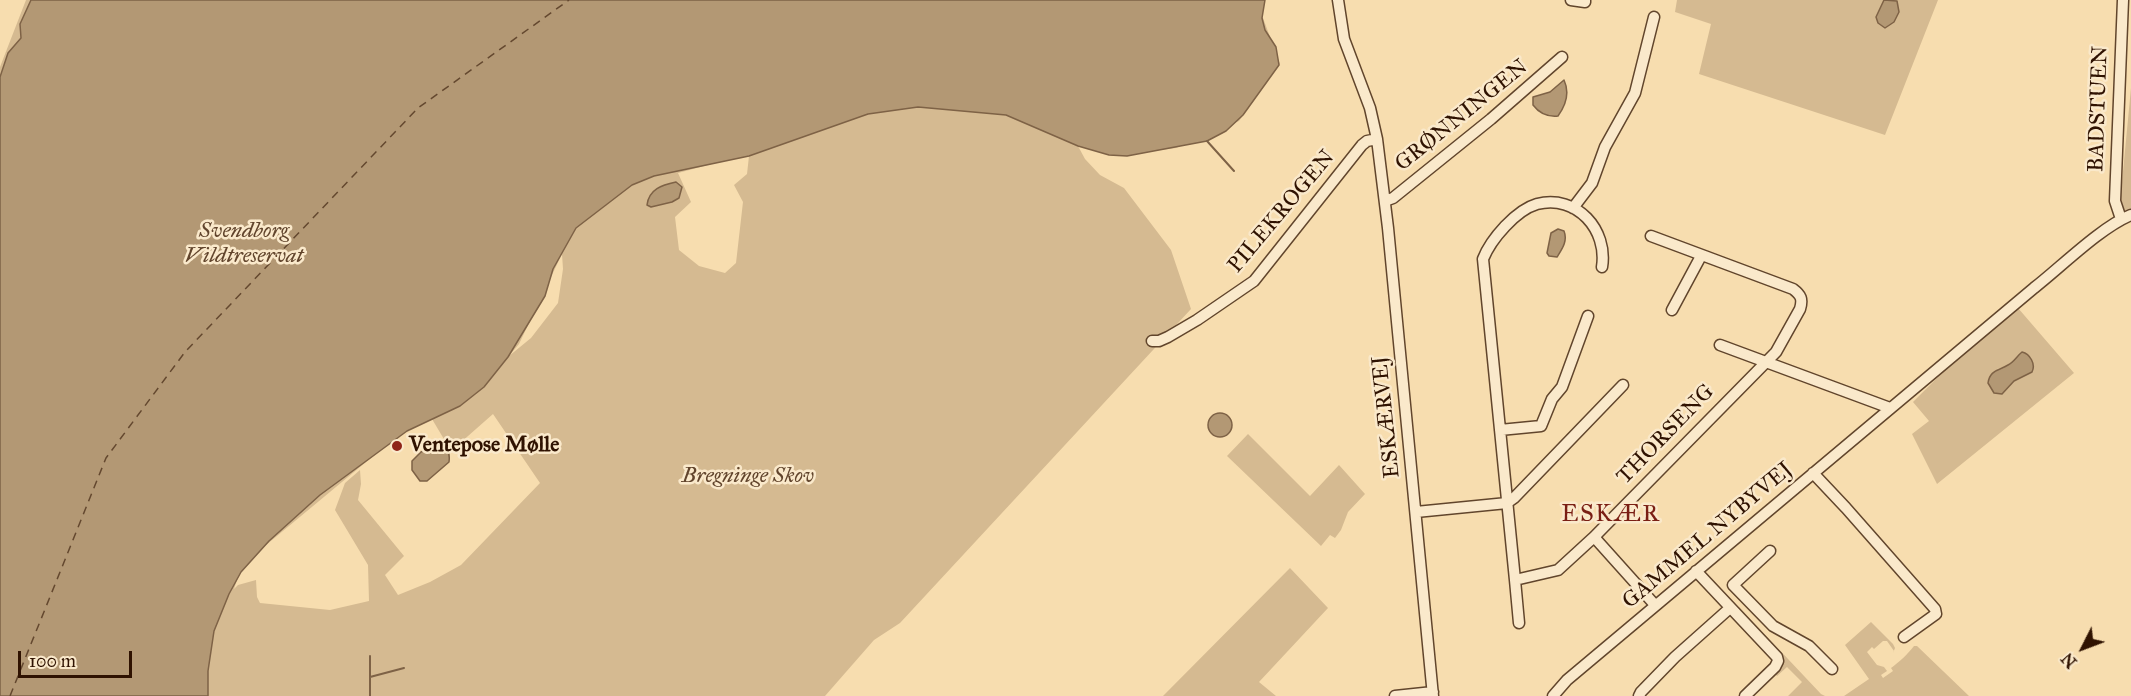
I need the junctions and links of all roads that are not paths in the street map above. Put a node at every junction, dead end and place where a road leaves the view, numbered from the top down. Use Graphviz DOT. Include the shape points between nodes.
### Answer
graph roads {
  1 [pos="1338,0"];
  2 [pos="1571,0"];
  3 [pos="1585,0"];
  4 [pos="2123,0"];
  5 [pos="1654,17"];
  6 [pos="1639,28"];
  7 [pos="1650,30"];
  8 [pos="1562,57"];
  9 [pos="1377,139"];
  10 [pos="1385,201"];
  11 [pos="1573,207"];
  12 [pos="2126,217"];
  13 [pos="1651,236"];
  14 [pos="1701,256"];
  15 [pos="1602,267"];
  16 [pos="1672,310"];
  17 [pos="1588,316"];
  18 [pos="1152,341"];
  19 [pos="1720,345"];
  20 [pos="1766,361"];
  21 [pos="1623,385"];
  22 [pos="1890,408"];
  23 [pos="1500,430"];
  24 [pos="1813,473"];
  25 [pos="1507,503"];
  26 [pos="1416,512"];
  27 [pos="1594,537"];
  28 [pos="1770,551"];
  29 [pos="1696,571"];
  30 [pos="1515,580"];
  31 [pos="1744,597"];
  32 [pos="1656,605"];
  33 [pos="1731,609"];
  34 [pos="1519,623"];
  35 [pos="1904,637"];
  36 [pos="1832,669"];
  37 [pos="1433,694"];
  38 [pos="1395,696"];
  39 [pos="1553,696"];
  40 [pos="1640,696"];
  41 [pos="1745,696"];
  1 -- 9 [label="street, ESKÆRVEJ" via="1344,39 1370,108"];
  2 -- 3 [label="street"];
  4 -- 12 [label="street, BADSTUEN" via="2115,201"];
  5 -- 7 [label="street"];
  6 -- 7 [label="street"];
  7 -- 11 [label="street" via="1635,93 1605,147 1592,183"];
  8 -- 10 [label="street, GRØNNINGEN" via="1482,127"];
  9 -- 10 [label="street, ESKÆRVEJ"];
  9 -- 18 [label="street, PILEKROGEN" via="1362,145 1254,281 1188,326"];
  10 -- 26 [label="street, ESKÆRVEJ"];
  11 -- 15 [label="street" via="1588,218 1598,233"];
  11 -- 23 [label="street" via="1556,202 1528,207 1513,218 1483,259"];
  12 -- 22 [label="street, GAMMEL NYBYVEJ"];
  13 -- 14 [label="street"];
  14 -- 16 [label="street"];
  14 -- 20 [label="street, THORSENG" via="1800,294 1800,309 1776,352"];
  17 -- 23 [label="street" via="1562,387 1552,399 1541,426"];
  19 -- 20 [label="street"];
  20 -- 22 [label="street"];
  20 -- 27 [label="street, THORSENG"];
  21 -- 25 [label="street"];
  22 -- 24 [label="street, GAMMEL NYBYVEJ"];
  23 -- 25 [label="street"];
  24 -- 29 [label="street, GAMMEL NYBYVEJ"];
  24 -- 35 [label="street" via="1935,609 1936,614"];
  25 -- 26 [label="street"];
  25 -- 30 [label="street"];
  26 -- 37 [label="street, ESKÆRVEJ"];
  27 -- 30 [label="street, THORSENG" via="1558,570"];
  27 -- 32 [label="street"];
  28 -- 31 [label="street" via="1733,585"];
  29 -- 32 [label="street, GAMMEL NYBYVEJ"];
  29 -- 33 [label="street"];
  30 -- 34 [label="street"];
  31 -- 33 [label="street"];
  31 -- 36 [label="street" via="1773,626 1809,646"];
  32 -- 39 [label="street, GAMMEL NYBYVEJ"];
  33 -- 40 [label="street" via="1675,657"];
  33 -- 41 [label="street" via="1778,662"];
  37 -- 38 [label="street, ESKÆRVEJ"];
}
